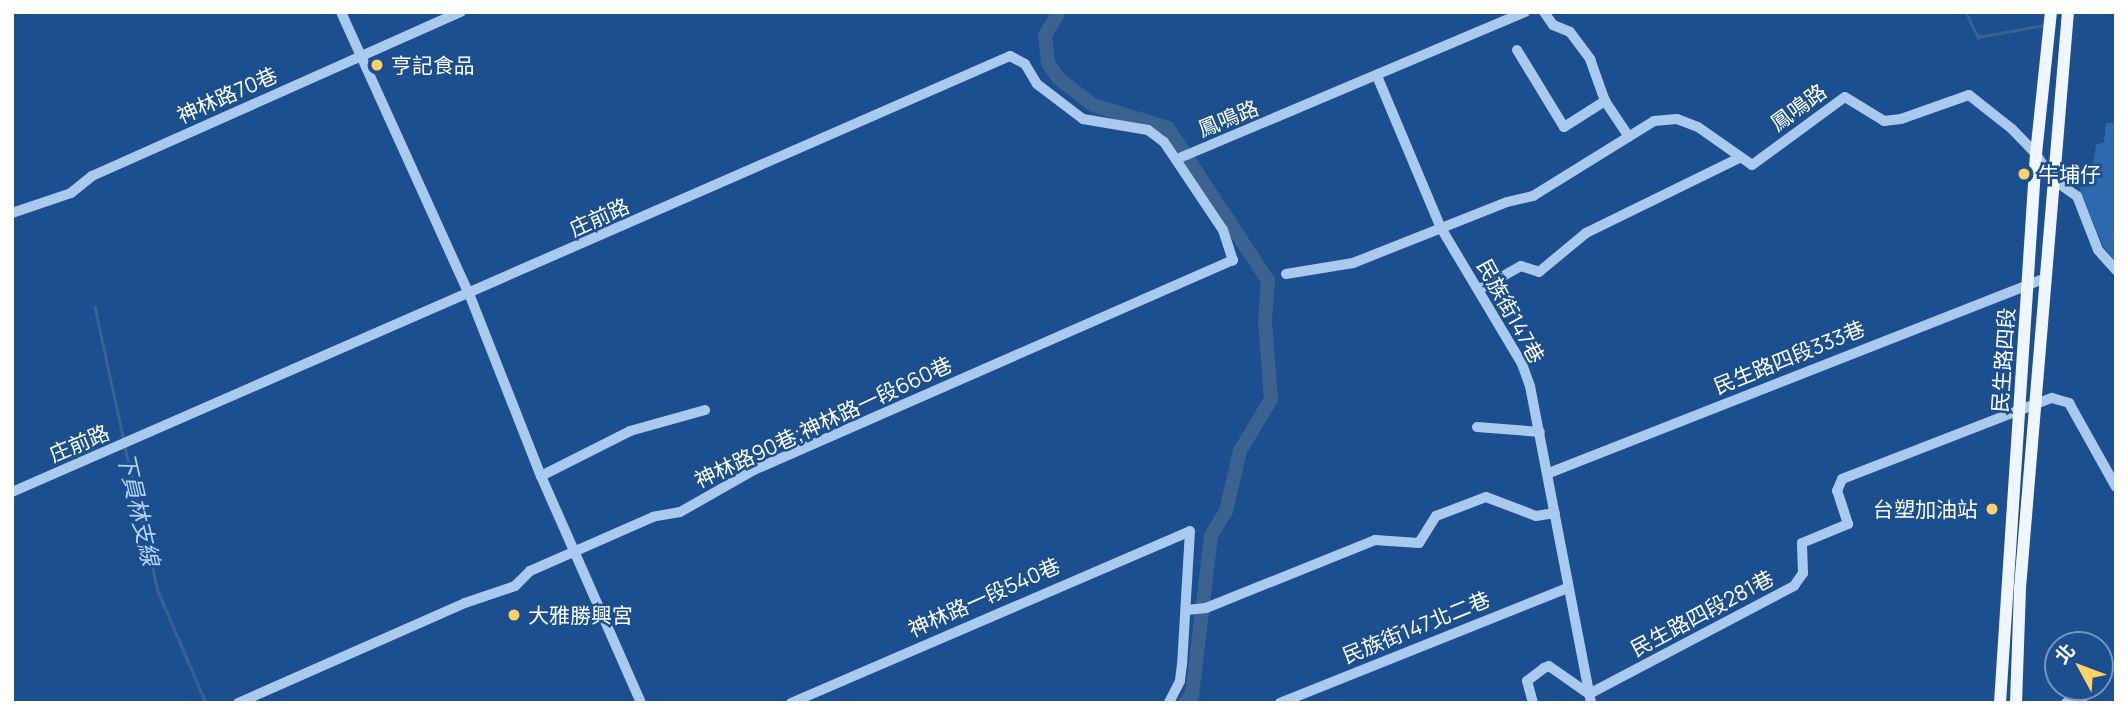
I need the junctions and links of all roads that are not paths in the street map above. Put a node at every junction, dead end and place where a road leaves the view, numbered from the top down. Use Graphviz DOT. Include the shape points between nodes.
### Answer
graph roads {
  1 [pos="341,12"];
  2 [pos="461,12"];
  3 [pos="1525,12"];
  4 [pos="1544,12"];
  5 [pos="2050,16"];
  6 [pos="2067,17"];
  7 [pos="1517,50"];
  8 [pos="363,55"];
  9 [pos="1377,76"];
  10 [pos="1605,101"];
  11 [pos="1629,137"];
  12 [pos="2036,154"];
  13 [pos="1739,158"];
  14 [pos="1177,159"];
  15 [pos="2051,178"];
  16 [pos="12,212"];
  17 [pos="1441,228"];
  18 [pos="2116,270"];
  19 [pos="1286,274"];
  20 [pos="2043,279"];
  21 [pos="2027,284"];
  22 [pos="1478,290"];
  23 [pos="470,296"];
  24 [pos="2034,405"];
  25 [pos="705,410"];
  26 [pos="2020,410"];
  27 [pos="1477,427"];
  28 [pos="1540,432"];
  29 [pos="1549,473"];
  30 [pos="541,476"];
  31 [pos="2116,487"];
  32 [pos="12,492"];
  33 [pos="1555,513"];
  34 [pos="575,552"];
  35 [pos="1567,588"];
  36 [pos="1187,610"];
  37 [pos="1590,698"];
  38 [pos="238,703"];
  39 [pos="642,703"];
  40 [pos="791,703"];
  41 [pos="1169,703"];
  42 [pos="1280,703"];
  43 [pos="1533,703"];
  44 [pos="2000,703"];
  45 [pos="2016,703"];
  1 -- 8 [label="street"];
  2 -- 8 [label="street, 神林路70巷"];
  3 -- 9 [label="street, 鳳鳴路"];
  4 -- 10 [label="street" via="1553,25 1570,32 1590,59"];
  5 -- 12 [label="main road, 民生路四段"];
  6 -- 15 [label="main road, 民生路四段"];
  7 -- 10 [label="street" via="1564,127"];
  8 -- 16 [label="street, 神林路70巷" via="92,176 71,193"];
  8 -- 23 [label="street"];
  9 -- 14 [label="street, 鳳鳴路"];
  9 -- 17 [label="street, 民族街147巷"];
  10 -- 11 [label="street"];
  11 -- 13 [label="street" via="1654,121 1677,119 1698,127"];
  11 -- 17 [label="street" via="1534,196"];
  12 -- 13 [label="street, 鳳鳴路" via="1985,104 1969,95 1884,121 1845,97 1752,165"];
  12 -- 15 [label="street, 鳳鳴路"];
  12 -- 21 [label="main road, 民生路四段"];
  13 -- 22 [label="street" via="1578,237 1539,272 1521,266"];
  14 -- 23 [label="street, 庄前路" via="1148,130 1083,119 1037,84 1025,64 1010,56"];
  14 -- 34 [label="street, 神林路90巷;神林路一段660巷" via="1223,230 1234,260 754,470 680,512 653,517"];
  15 -- 18 [label="street" via="2077,196 2098,250"];
  15 -- 20 [label="main road, 民生路四段"];
  17 -- 19 [label="street" via="1353,263"];
  17 -- 22 [label="street, 民族街147巷"];
  20 -- 21 [label="street, 民生路四段333巷"];
  20 -- 24 [label="main road, 民生路四段"];
  21 -- 26 [label="main road, 民生路四段"];
  21 -- 29 [label="street, 民生路四段333巷"];
  22 -- 28 [label="street, 民族街147巷" via="1522,364"];
  23 -- 30 [label="street"];
  23 -- 32 [label="street, 庄前路"];
  24 -- 26 [label="street"];
  24 -- 31 [label="street" via="2052,398 2069,403"];
  24 -- 45 [label="main road, 民生路四段"];
  25 -- 30 [label="street" via="630,431"];
  26 -- 37 [label="street, 民生路四段281巷" via="1842,479 1837,491 1848,524 1802,543 1802,580"];
  26 -- 44 [label="main road, 民生路四段"];
  27 -- 28 [label="street"];
  28 -- 29 [label="street, 民族街147巷"];
  29 -- 33 [label="street, 民族街147巷"];
  30 -- 34 [label="street"];
  33 -- 35 [label="street, 民族街147巷"];
  33 -- 36 [label="street" via="1536,516 1486,497 1436,516 1419,543 1375,540 1206,608"];
  34 -- 38 [label="street, 神林路90巷;神林路一段660巷" via="530,571 515,586 465,603"];
  34 -- 39 [label="street"];
  35 -- 37 [label="street, 民族街147巷"];
  35 -- 42 [label="street, 民族街147北二巷"];
  36 -- 40 [label="street, 神林路一段540巷" via="1193,534 1181,533"];
  36 -- 41 [label="street" via="1180,681"];
  37 -- 43 [label="street" via="1549,666 1527,681"];
}
